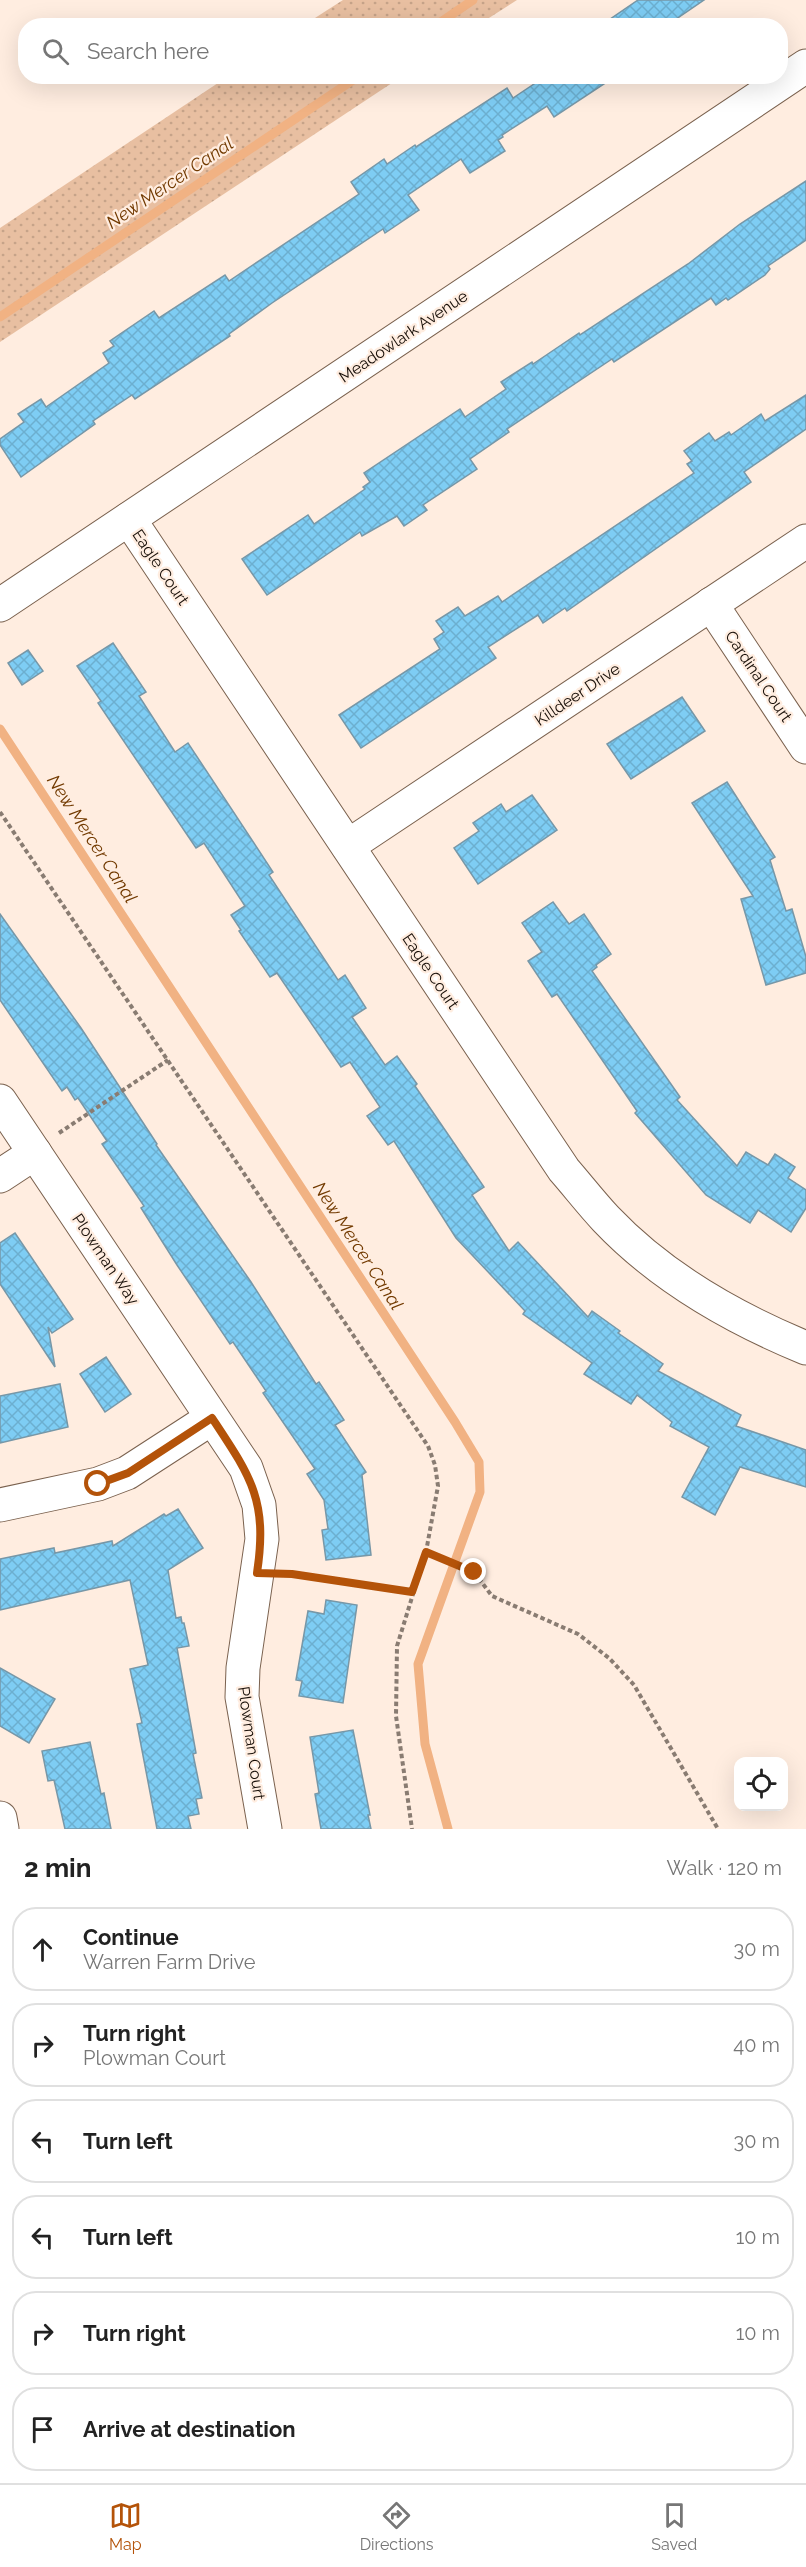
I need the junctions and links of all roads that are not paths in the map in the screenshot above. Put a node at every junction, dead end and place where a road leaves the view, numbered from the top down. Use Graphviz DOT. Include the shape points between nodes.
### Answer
graph roads {
  1 [pos="806,66"];
  2 [pos="788,78"];
  3 [pos="779,84"];
  4 [pos="129,519"];
  5 [pos="806,541"];
  6 [pos="711,604"];
  7 [pos="0,606"];
  8 [pos="806,747"];
  9 [pos="348,846"];
  10 [pos="0,1101"];
  11 [pos="35,1153"];
  12 [pos="0,1176"];
  13 [pos="806,1348"];
  14 [pos="212,1418"];
  15 [pos="0,1505"];
  16 [pos="0,1818"];
  17 [pos="2,1829"];
  18 [pos="265,1829"];
  1 -- 2 [label="street, Meadowlark Avenue"];
  3 -- 4 [label="street, Meadowlark Avenue"];
  4 -- 7 [label="street, Meadowlark Avenue"];
  4 -- 9 [label="street, Eagle Court"];
  5 -- 6 [label="street, Killdeer Drive"];
  6 -- 8 [label="street, Cardinal Court"];
  6 -- 9 [label="street, Killdeer Drive"];
  9 -- 13 [label="street, Eagle Court" via="564,1170 607,1220 657,1265 712,1302 762,1330"];
  10 -- 11 [label="street, Plowman Way"];
  11 -- 12 [label="street"];
  11 -- 14 [label="street, Plowman Way"];
  14 -- 15 [label="street" via="128,1473 98,1484"];
  14 -- 18 [label="street, Plowman Court" via="246,1468 259,1505 262,1539 243,1668 243,1697"];
  16 -- 17 [label="street"];
}
